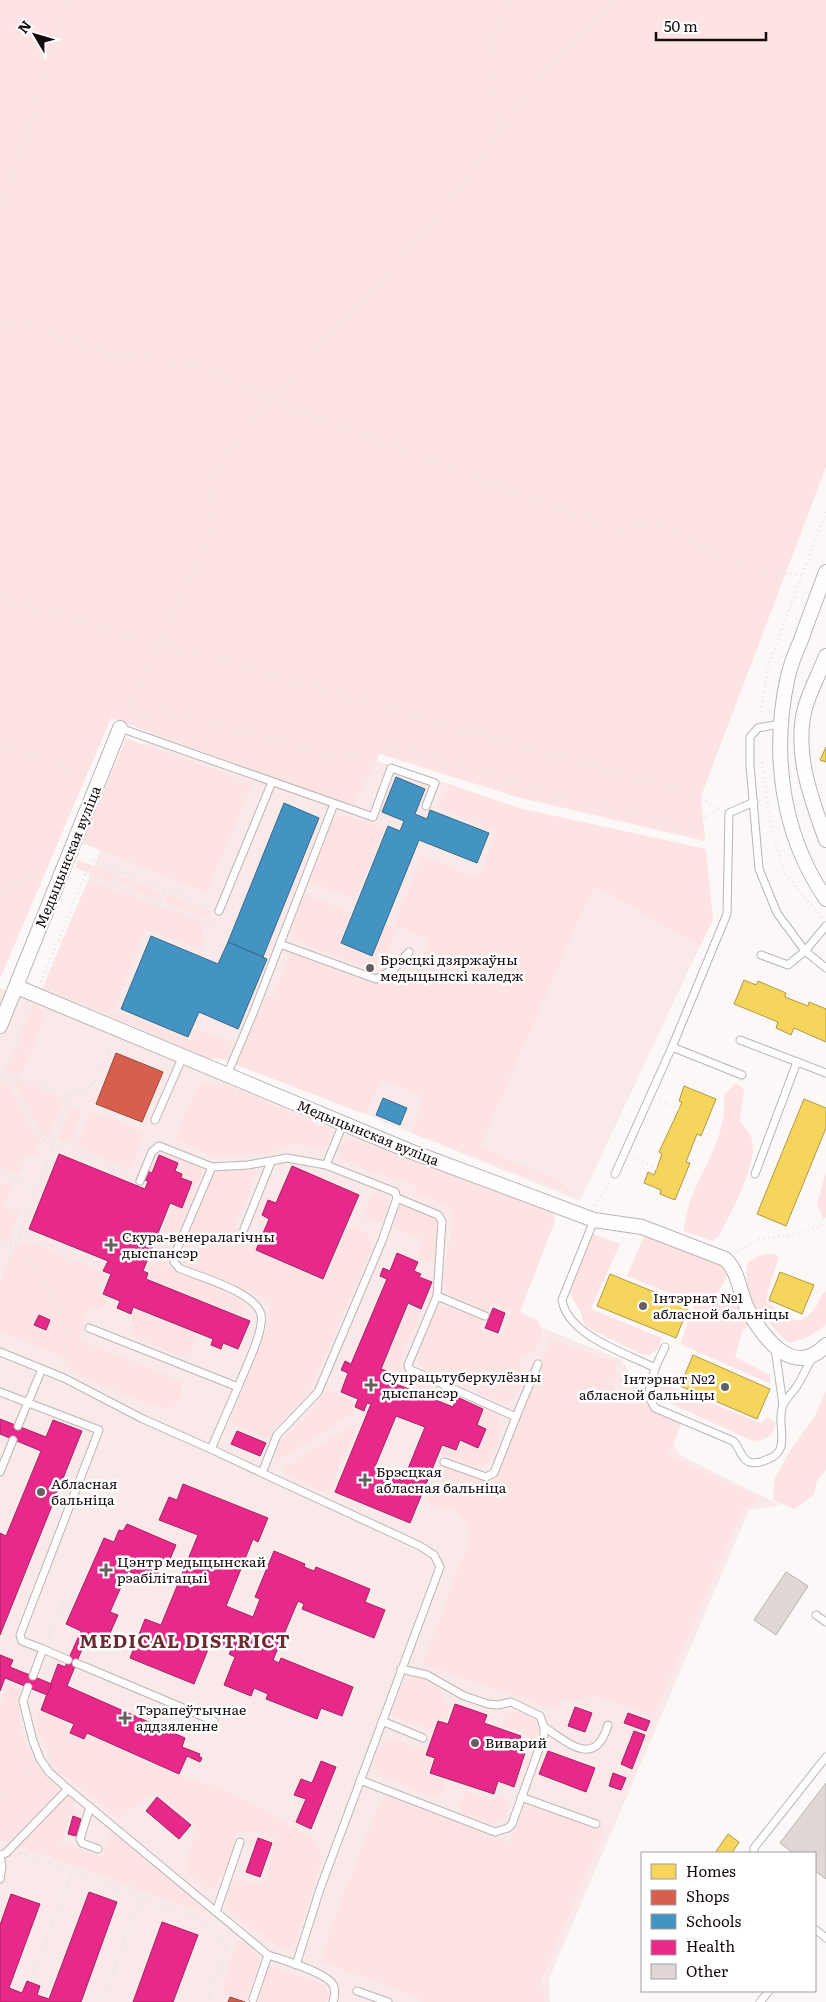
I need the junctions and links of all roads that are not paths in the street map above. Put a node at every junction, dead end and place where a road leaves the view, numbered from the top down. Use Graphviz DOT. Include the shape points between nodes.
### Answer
graph roads {
  1 [pos="826,572"];
  2 [pos="826,656"];
  3 [pos="780,724"];
  4 [pos="120,728"];
  5 [pos="272,782"];
  6 [pos="754,802"];
  7 [pos="334,804"];
  8 [pos="426,806"];
  9 [pos="826,840"];
  10 [pos="826,899"];
  11 [pos="220,911"];
  12 [pos="826,926"];
  13 [pos="280,944"];
  14 [pos="805,951"];
  15 [pos="408,952"];
  16 [pos="761,954"];
  17 [pos="826,968"];
  18 [pos="16,987"];
  19 [pos="0,1026"];
  20 [pos="740,1040"];
  21 [pos="672,1047"];
  22 [pos="183,1056"];
  23 [pos="798,1062"];
  24 [pos="826,1072"];
  25 [pos="227,1075"];
  26 [pos="742,1075"];
  27 [pos="155,1120"];
  28 [pos="343,1124"];
  29 [pos="272,1162"];
  30 [pos="326,1165"];
  31 [pos="212,1167"];
  32 [pos="615,1174"];
  33 [pos="755,1174"];
  34 [pos="140,1181"];
  35 [pos="397,1198"];
  36 [pos="591,1219"];
  37 [pos="244,1229"];
  38 [pos="437,1296"];
  39 [pos="485,1316"];
  40 [pos="89,1328"];
  41 [pos="826,1345"];
  42 [pos="665,1347"];
  43 [pos="775,1347"];
  44 [pos="0,1352"];
  45 [pos="813,1354"];
  46 [pos="538,1364"];
  47 [pos="655,1368"];
  48 [pos="42,1369"];
  49 [pos="238,1386"];
  50 [pos="0,1392"];
  51 [pos="28,1403"];
  52 [pos="784,1405"];
  53 [pos="516,1418"];
  54 [pos="18,1426"];
  55 [pos="13,1440"];
  56 [pos="211,1449"];
  57 [pos="444,1462"];
  58 [pos="0,1472"];
  59 [pos="262,1473"];
  60 [pos="816,1615"];
  61 [pos="826,1622"];
  62 [pos="43,1649"];
  63 [pos="401,1668"];
  64 [pos="32,1676"];
  65 [pos="28,1687"];
  66 [pos="214,1721"];
  67 [pos="382,1721"];
  68 [pos="608,1725"];
  69 [pos="544,1728"];
  70 [pos="423,1738"];
  71 [pos="826,1757"];
  72 [pos="360,1780"];
  73 [pos="68,1789"];
  74 [pos="522,1797"];
  75 [pos="90,1807"];
  76 [pos="596,1824"];
  77 [pos="240,1842"];
  78 [pos="98,1849"];
  79 [pos="754,1852"];
  80 [pos="0,1855"];
  81 [pos="0,1879"];
  82 [pos="216,1912"];
  83 [pos="268,1955"];
  84 [pos="296,1965"];
  85 [pos="358,1991"];
  86 [pos="768,1992"];
  87 [pos="253,1999"];
  88 [pos="332,2002"];
  89 [pos="388,2002"];
  90 [pos="760,2002"];
  1 -- 3 [label="street" via="788,674"];
  2 -- 9 [label="street" via="803,715 801,736 805,779"];
  3 -- 6 [label="lane" via="758,728 750,738"];
  3 -- 10 [label="street" via="780,772 788,817 806,863"];
  4 -- 5 [label="lane"];
  4 -- 18 [label="street, Медыцынская вуліца"];
  5 -- 7 [label="lane"];
  5 -- 11 [label="lane"];
  6 -- 14 [label="lane" via="759,869 777,913"];
  6 -- 21 [label="lane" via="729,813 727,914"];
  7 -- 8 [label="lane" via="373,817 391,768 435,783"];
  7 -- 13 [label="lane"];
  12 -- 14 [label="lane"];
  13 -- 15 [label="lane" via="376,980 394,968"];
  13 -- 25 [label="lane"];
  14 -- 16 [label="lane" via="788,965"];
  14 -- 17 [label="lane"];
  18 -- 19 [label="street, Медыцынская вуліца"];
  18 -- 22 [label="street, Медыцынская вуліца"];
  20 -- 23 [label="lane"];
  21 -- 26 [label="lane"];
  21 -- 32 [label="lane"];
  22 -- 25 [label="street, Медыцынская вуліца"];
  22 -- 27 [label="lane"];
  23 -- 24 [label="lane"];
  23 -- 33 [label="lane"];
  25 -- 28 [label="street, Медыцынская вуліца"];
  28 -- 30 [label="lane"];
  28 -- 36 [label="street, Медыцынская вуліца"];
  29 -- 30 [label="lane" via="293,1159"];
  29 -- 31 [label="lane"];
  29 -- 37 [label="lane"];
  30 -- 35 [label="lane" via="395,1192"];
  31 -- 34 [label="lane" via="159,1146 152,1152"];
  31 -- 49 [label="lane" via="174,1262 179,1268 242,1294 255,1304 261,1315 258,1335"];
  35 -- 38 [label="lane" via="438,1215 442,1221"];
  35 -- 59 [label="lane" via="318,1392 277,1435"];
  36 -- 43 [label="street, Медыцынская вуліца" via="642,1226 725,1259 732,1264 747,1308"];
  36 -- 47 [label="lane" via="562,1300 564,1307 584,1333"];
  38 -- 39 [label="lane"];
  38 -- 53 [label="lane" via="409,1369"];
  40 -- 49 [label="lane"];
  41 -- 45 [label="street"];
  42 -- 47 [label="lane"];
  43 -- 45 [label="street" via="793,1357"];
  43 -- 52 [label="lane"];
  44 -- 48 [label="lane"];
  45 -- 52 [label="lane"];
  46 -- 53 [label="lane"];
  47 -- 52 [label="lane" via="648,1395 655,1408 733,1441 748,1461 758,1463 774,1458 780,1451"];
  48 -- 51 [label="lane"];
  48 -- 56 [label="lane"];
  49 -- 56 [label="lane"];
  50 -- 51 [label="lane"];
  51 -- 54 [label="lane"];
  51 -- 62 [label="lane" via="99,1430 20,1635 22,1641"];
  53 -- 57 [label="lane" via="491,1477"];
  55 -- 58 [label="lane"];
  56 -- 59 [label="lane"];
  59 -- 63 [label="lane" via="434,1555 440,1567"];
  60 -- 61 [label="lane"];
  62 -- 64 [label="lane"];
  62 -- 66 [label="lane"];
  63 -- 67 [label="lane"];
  63 -- 69 [label="lane" via="427,1675 464,1696 488,1704 511,1702 540,1716"];
  65 -- 73 [label="lane" via="23,1701 40,1759"];
  67 -- 70 [label="lane"];
  67 -- 72 [label="lane"];
  68 -- 69 [label="lane" via="604,1740 596,1749 587,1750"];
  69 -- 74 [label="lane"];
  71 -- 79 [label="lane"];
  72 -- 74 [label="lane" via="495,1832 512,1824"];
  72 -- 84 [label="lane"];
  73 -- 75 [label="lane"];
  73 -- 80 [label="lane" via="10,1849"];
  74 -- 76 [label="lane"];
  75 -- 78 [label="lane" via="80,1839 82,1843"];
  75 -- 82 [label="lane"];
  77 -- 82 [label="lane"];
  80 -- 81 [label="lane"];
  82 -- 83 [label="lane"];
  83 -- 84 [label="lane"];
  83 -- 87 [label="lane"];
  84 -- 88 [label="lane" via="333,1984 335,1994"];
  85 -- 89 [label="lane"];
  86 -- 90 [label="lane"];
}
